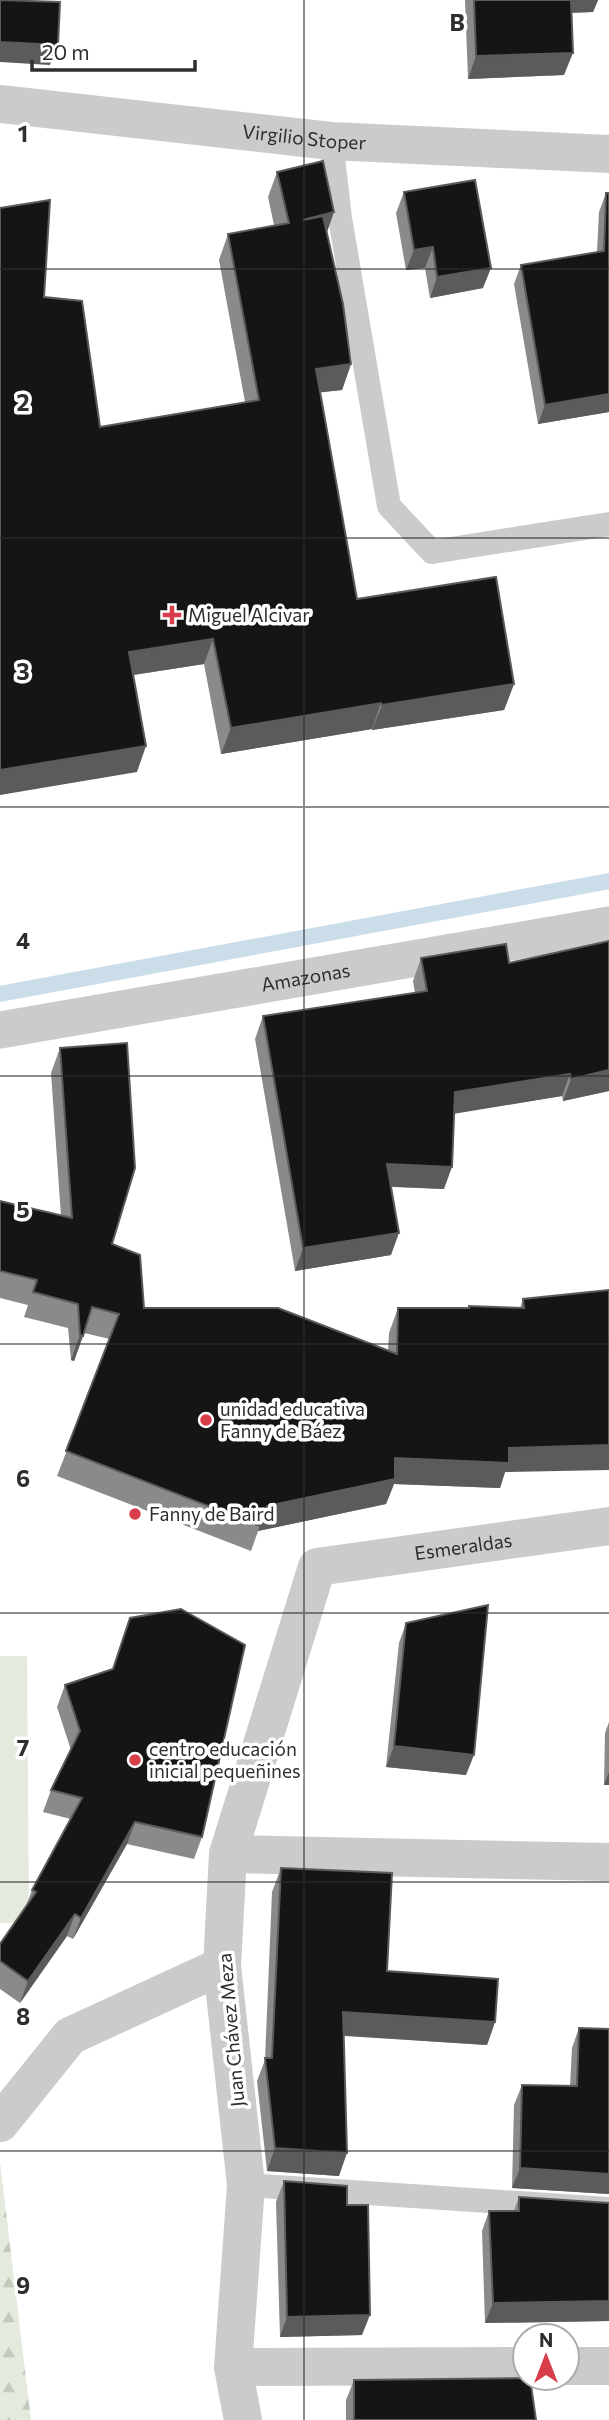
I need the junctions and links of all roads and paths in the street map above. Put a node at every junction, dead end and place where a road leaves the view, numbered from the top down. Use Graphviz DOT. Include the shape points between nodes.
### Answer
graph roads {
  1 [pos="0,104"];
  2 [pos="331,141"];
  3 [pos="609,155"];
  4 [pos="609,524"];
  5 [pos="609,925"];
  6 [pos="0,1030"];
  7 [pos="609,1526"];
  8 [pos="317,1567"];
  9 [pos="228,1854"];
  10 [pos="609,1862"];
  11 [pos="222,1966"];
  12 [pos="0,2123"];
  13 [pos="246,2185"];
  14 [pos="609,2209"];
  15 [pos="511,2366"];
  16 [pos="581,2366"];
  17 [pos="609,2366"];
  18 [pos="233,2367"];
  19 [pos="243,2420"];
  1 -- 2 [label="street, Virgilio Stoper"];
  2 -- 3 [label="street, Virgilio Stoper"];
  2 -- 4 [label="lane" via="389,506 432,552"];
  5 -- 6 [label="street, Amazonas"];
  7 -- 8 [label="street, Esmeraldas"];
  8 -- 9 [label="street, Juan Chávez Meza"];
  9 -- 10 [label="street"];
  9 -- 11 [label="street, Juan Chávez Meza"];
  11 -- 12 [label="street" via="70,2036"];
  11 -- 13 [label="street, Juan Chávez Meza"];
  13 -- 14 [label="lane"];
  13 -- 18 [label="street, Juan Chávez Meza"];
  15 -- 18 [label="street"];
  16 -- 17 [label="street"];
  18 -- 19 [label="street, Juan Chávez Meza"];
}
